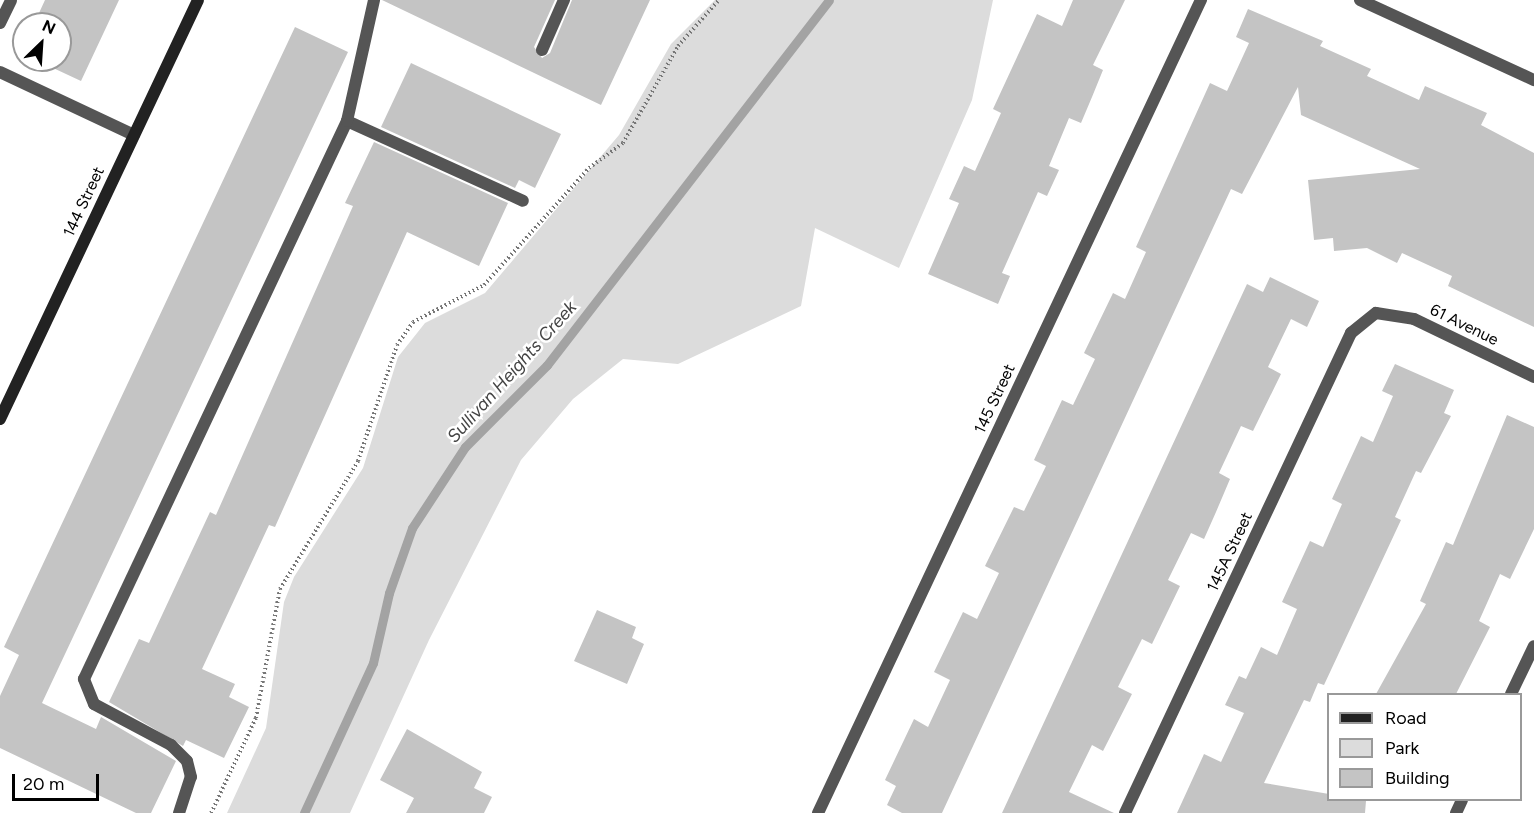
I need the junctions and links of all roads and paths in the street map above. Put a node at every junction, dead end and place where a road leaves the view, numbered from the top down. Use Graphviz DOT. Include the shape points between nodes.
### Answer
graph roads {
  1 [pos="11,0"];
  2 [pos="198,0"];
  3 [pos="374,0"];
  4 [pos="564,0"];
  5 [pos="719,0"];
  6 [pos="1201,0"];
  7 [pos="1360,0"];
  8 [pos="0,23"];
  9 [pos="542,50"];
  10 [pos="0,72"];
  11 [pos="1534,80"];
  12 [pos="347,121"];
  13 [pos="134,135"];
  14 [pos="523,201"];
  15 [pos="1376,313"];
  16 [pos="1534,377"];
  17 [pos="0,419"];
  18 [pos="1534,646"];
  19 [pos="1511,693"];
  20 [pos="179,813"];
  21 [pos="212,813"];
  22 [pos="818,813"];
  23 [pos="1125,813"];
  1 -- 8 [label="street"];
  2 -- 13 [label="main road, 144 Street"];
  3 -- 12 [label="street"];
  4 -- 9 [label="street"];
  5 -- 21 [label="path" via="678,46 622,143 589,168 484,285 413,322 397,345 358,461 280,589 256,718"];
  6 -- 22 [label="street, 145 Street"];
  7 -- 11 [label="street"];
  10 -- 13 [label="street"];
  12 -- 14 [label="street"];
  12 -- 20 [label="street" via="84,679 94,704 171,745 187,761 191,777"];
  13 -- 17 [label="main road, 144 Street"];
  15 -- 16 [label="street, 61 Avenue" via="1414,319"];
  15 -- 23 [label="street, 145A Street" via="1351,333"];
  18 -- 19 [label="street"];
}
